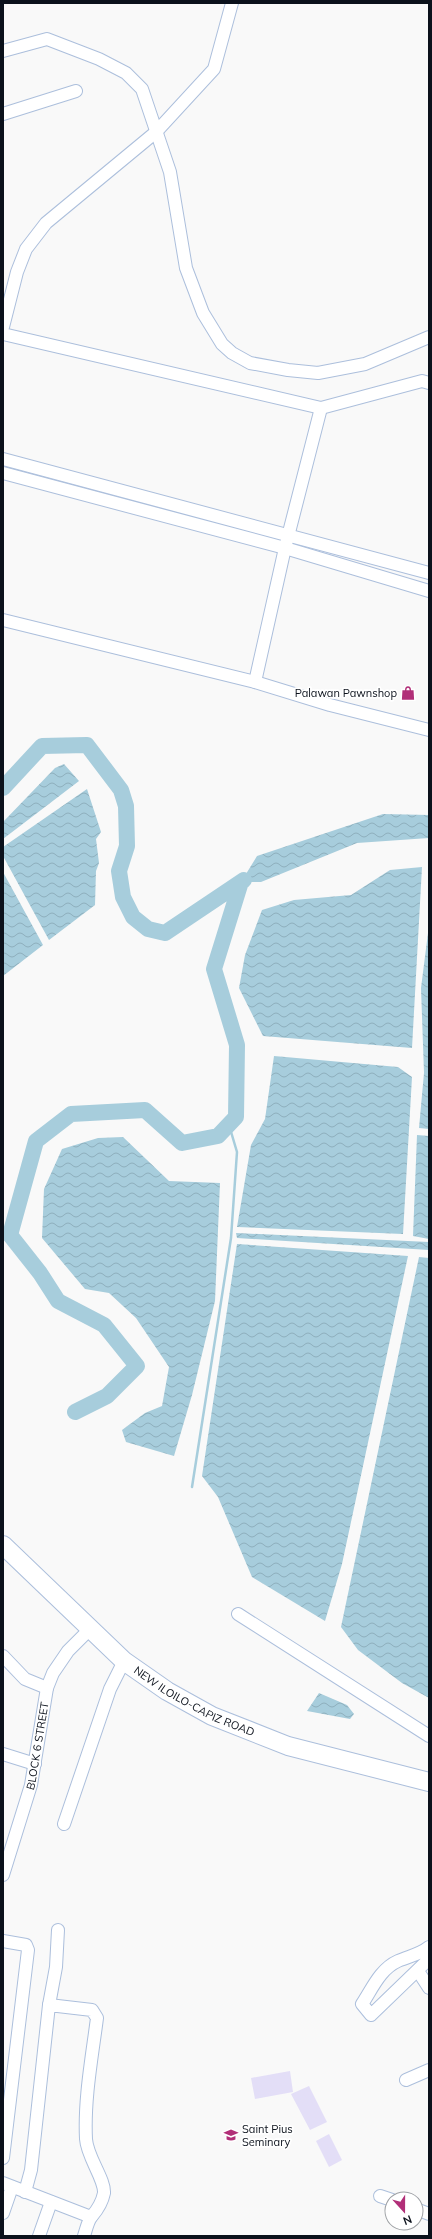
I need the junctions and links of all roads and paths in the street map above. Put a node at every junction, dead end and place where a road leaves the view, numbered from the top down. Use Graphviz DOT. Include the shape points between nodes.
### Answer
graph roads {
  1 [pos="232,3"];
  2 [pos="3,51"];
  3 [pos="76,91"];
  4 [pos="3,114"];
  5 [pos="156,132"];
  6 [pos="3,327"];
  7 [pos="3,334"];
  8 [pos="429,337"];
  9 [pos="429,383"];
  10 [pos="321,408"];
  11 [pos="3,459"];
  12 [pos="3,473"];
  13 [pos="288,535"];
  14 [pos="285,548"];
  15 [pos="429,573"];
  16 [pos="429,591"];
  17 [pos="3,620"];
  18 [pos="255,682"];
  19 [pos="429,730"];
  20 [pos="3,1545"];
  21 [pos="238,1614"];
  22 [pos="90,1628"];
  23 [pos="3,1656"];
  24 [pos="124,1661"];
  25 [pos="47,1688"];
  26 [pos="429,1736"];
  27 [pos="3,1754"];
  28 [pos="35,1764"];
  29 [pos="429,1782"];
  30 [pos="64,1824"];
  31 [pos="5,1858"];
  32 [pos="3,1875"];
  33 [pos="58,1930"];
  34 [pos="3,1941"];
  35 [pos="429,1947"];
  36 [pos="429,1960"];
  37 [pos="418,1971"];
  38 [pos="429,1988"];
  39 [pos="50,2005"];
  40 [pos="429,2070"];
  41 [pos="406,2080"];
  42 [pos="3,2158"];
  43 [pos="8,2185"];
  44 [pos="25,2192"];
  45 [pos="380,2196"];
  46 [pos="384,2197"];
  47 [pos="51,2202"];
  48 [pos="3,2213"];
  49 [pos="91,2217"];
  50 [pos="39,2236"];
  51 [pos="84,2236"];
  1 -- 5 [label="street" via="214,69"];
  2 -- 5 [label="street" via="47,39 99,59 126,73 142,89"];
  3 -- 4 [label="street"];
  5 -- 6 [label="street" via="46,223 26,249 17,272"];
  5 -- 8 [label="street" via="170,172 186,268 202,314 222,344 232,353 250,363 318,373 365,364"];
  7 -- 10 [label="street"];
  9 -- 10 [label="street" via="422,381"];
  10 -- 13 [label="street"];
  11 -- 13 [label="street"];
  12 -- 14 [label="street"];
  13 -- 14 [label="street"];
  13 -- 15 [label="street"];
  14 -- 16 [label="street"];
  14 -- 18 [label="street"];
  17 -- 18 [label="street"];
  18 -- 19 [label="street" via="330,705"];
  20 -- 22 [label="highway, NEW ILOILO-CAPIZ ROAD"];
  21 -- 26 [label="street"];
  22 -- 24 [label="highway, NEW ILOILO-CAPIZ ROAD"];
  22 -- 25 [label="street, BLOCK 6 STREET" via="68,1651 53,1673"];
  23 -- 25 [label="street" via="26,1679"];
  24 -- 29 [label="highway, NEW ILOILO-CAPIZ ROAD" via="167,1692 212,1716 317,1754"];
  24 -- 30 [label="street" via="110,1689"];
  25 -- 28 [label="street, BLOCK 6 STREET" via="36,1743"];
  27 -- 28 [label="street"];
  28 -- 31 [label="street, BLOCK 6 STREET" via="31,1785"];
  31 -- 32 [label="street, BLOCK 6 STREET"];
  33 -- 39 [label="street"];
  34 -- 42 [label="street" via="26,1945 28,1950"];
  35 -- 37 [label="street" via="384,1970 362,2004 371,2015"];
  36 -- 37 [label="street"];
  37 -- 38 [label="street"];
  39 -- 44 [label="street" via="31,2170"];
  39 -- 49 [label="street" via="92,2010 97,2018 86,2139 88,2152 104,2191 102,2203"];
  40 -- 41 [label="street"];
  43 -- 44 [label="street"];
  43 -- 48 [label="street"];
  44 -- 47 [label="street"];
  45 -- 46 [label="street"];
  47 -- 49 [label="street"];
  47 -- 50 [label="street"];
  49 -- 51 [label="street"];
}
